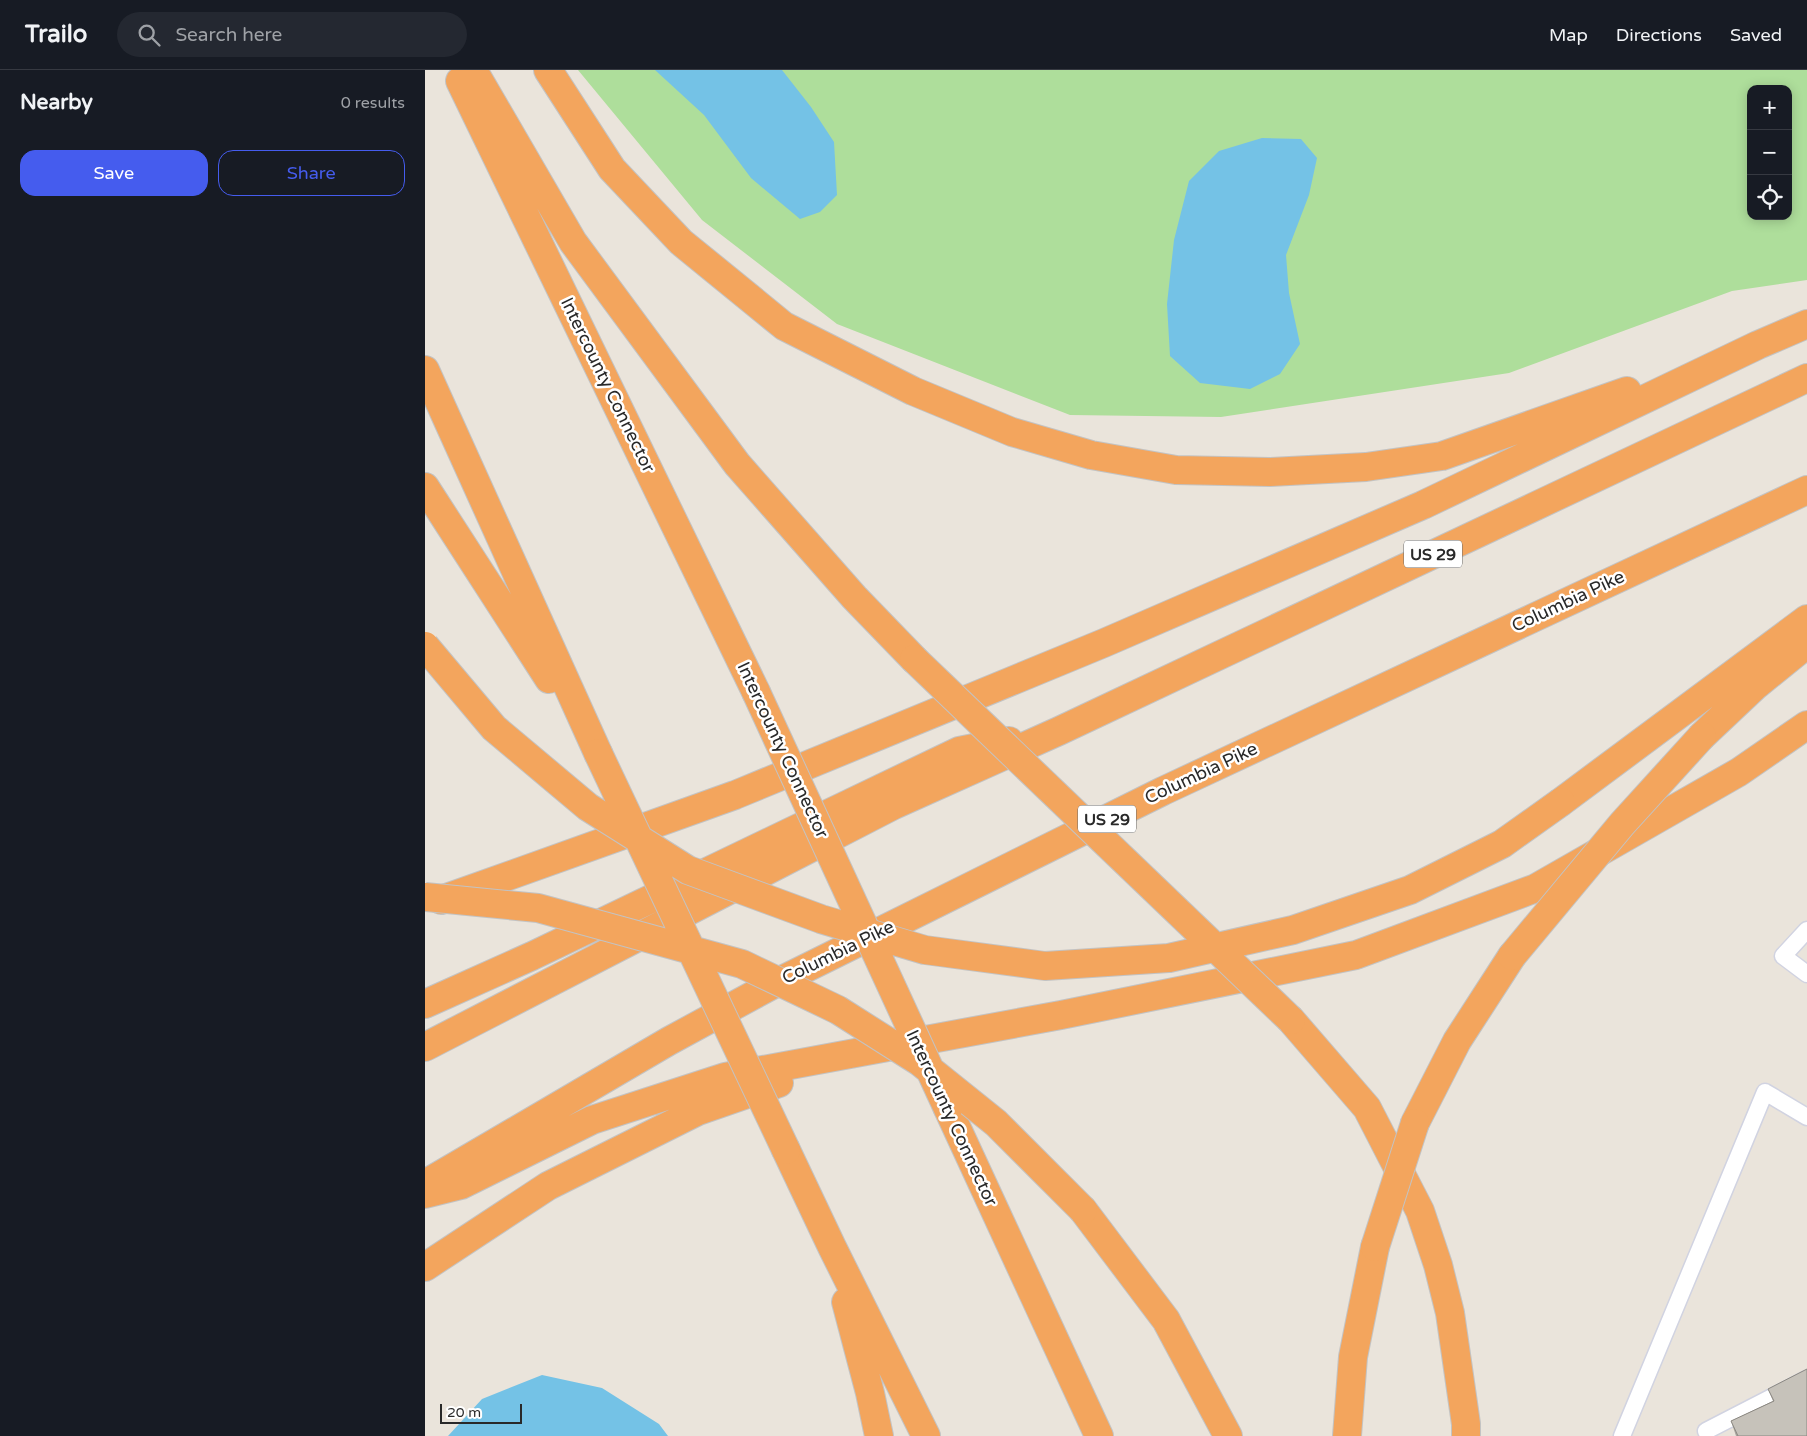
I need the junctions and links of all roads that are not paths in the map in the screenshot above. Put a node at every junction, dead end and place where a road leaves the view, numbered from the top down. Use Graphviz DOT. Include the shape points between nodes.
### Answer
graph roads {
  1 [pos="455,70"];
  2 [pos="473,70"];
  3 [pos="548,70"];
  4 [pos="1807,324"];
  5 [pos="1758,345"];
  6 [pos="425,370"];
  7 [pos="1807,378"];
  8 [pos="425,487"];
  9 [pos="1807,490"];
  10 [pos="1807,619"];
  11 [pos="1807,644"];
  12 [pos="425,646"];
  13 [pos="1807,725"];
  14 [pos="1059,731"];
  15 [pos="598,753"];
  16 [pos="425,897"];
  17 [pos="425,906"];
  18 [pos="1807,930"];
  19 [pos="1807,974"];
  20 [pos="425,1004"];
  21 [pos="425,1047"];
  22 [pos="870,1052"];
  23 [pos="1807,1117"];
  24 [pos="425,1184"];
  25 [pos="425,1194"];
  26 [pos="832,1247"];
  27 [pos="425,1267"];
  28 [pos="1807,1379"];
  29 [pos="1704,1435"];
  30 [pos="879,1436"];
  31 [pos="926,1436"];
  32 [pos="1099,1436"];
  33 [pos="1228,1436"];
  34 [pos="1347,1436"];
  35 [pos="1466,1436"];
  36 [pos="1622,1436"];
  1 -- 32 [label="highway, Intercounty Connector, bridge" via="756,692"];
  2 -- 35 [label="highway, bridge" via="573,242 737,464 854,597 914,659 1291,1020 1367,1108 1420,1211 1438,1265 1450,1313 1467,1424"];
  3 -- 5 [label="highway" via="612,169 681,242 784,326 913,391 1012,432 1091,455 1176,470 1270,472 1366,467 1442,456"];
  4 -- 5 [label="highway"];
  5 -- 17 [label="highway" via="1423,505 1104,643 735,796"];
  6 -- 15 [label="highway"];
  7 -- 14 [label="highway, US 29"];
  8 -- 15 [label="highway"];
  9 -- 24 [label="highway, Columbia Pike / US 29" via="1163,791 781,980 669,1041"];
  10 -- 12 [label="highway, bridge" via="1503,844 1410,890 1283,932 1169,958 1045,966 925,950 821,919 688,870 588,807 494,728"];
  11 -- 34 [label="highway, bridge" via="1701,736 1622,824 1512,956 1457,1042 1415,1123 1375,1247 1353,1357"];
  13 -- 22 [label="highway" via="1739,772 1536,888 1357,955"];
  14 -- 20 [label="highway" via="959,751"];
  14 -- 21 [label="highway, US 29" via="895,805"];
  15 -- 26 [label="highway, bridge"];
  16 -- 33 [label="highway, bridge" via="538,908 742,964 839,1010 920,1062 996,1123 1083,1210 1166,1320"];
  18 -- 19 [label="lane" via="1783,956"];
  22 -- 25 [label="highway" via="725,1077 592,1120 461,1186"];
  22 -- 27 [label="highway" via="698,1111 547,1186"];
  23 -- 36 [label="lane" via="1765,1092"];
  26 -- 30 [label="highway"];
  26 -- 31 [label="highway"];
  28 -- 29 [label="lane"];
}
